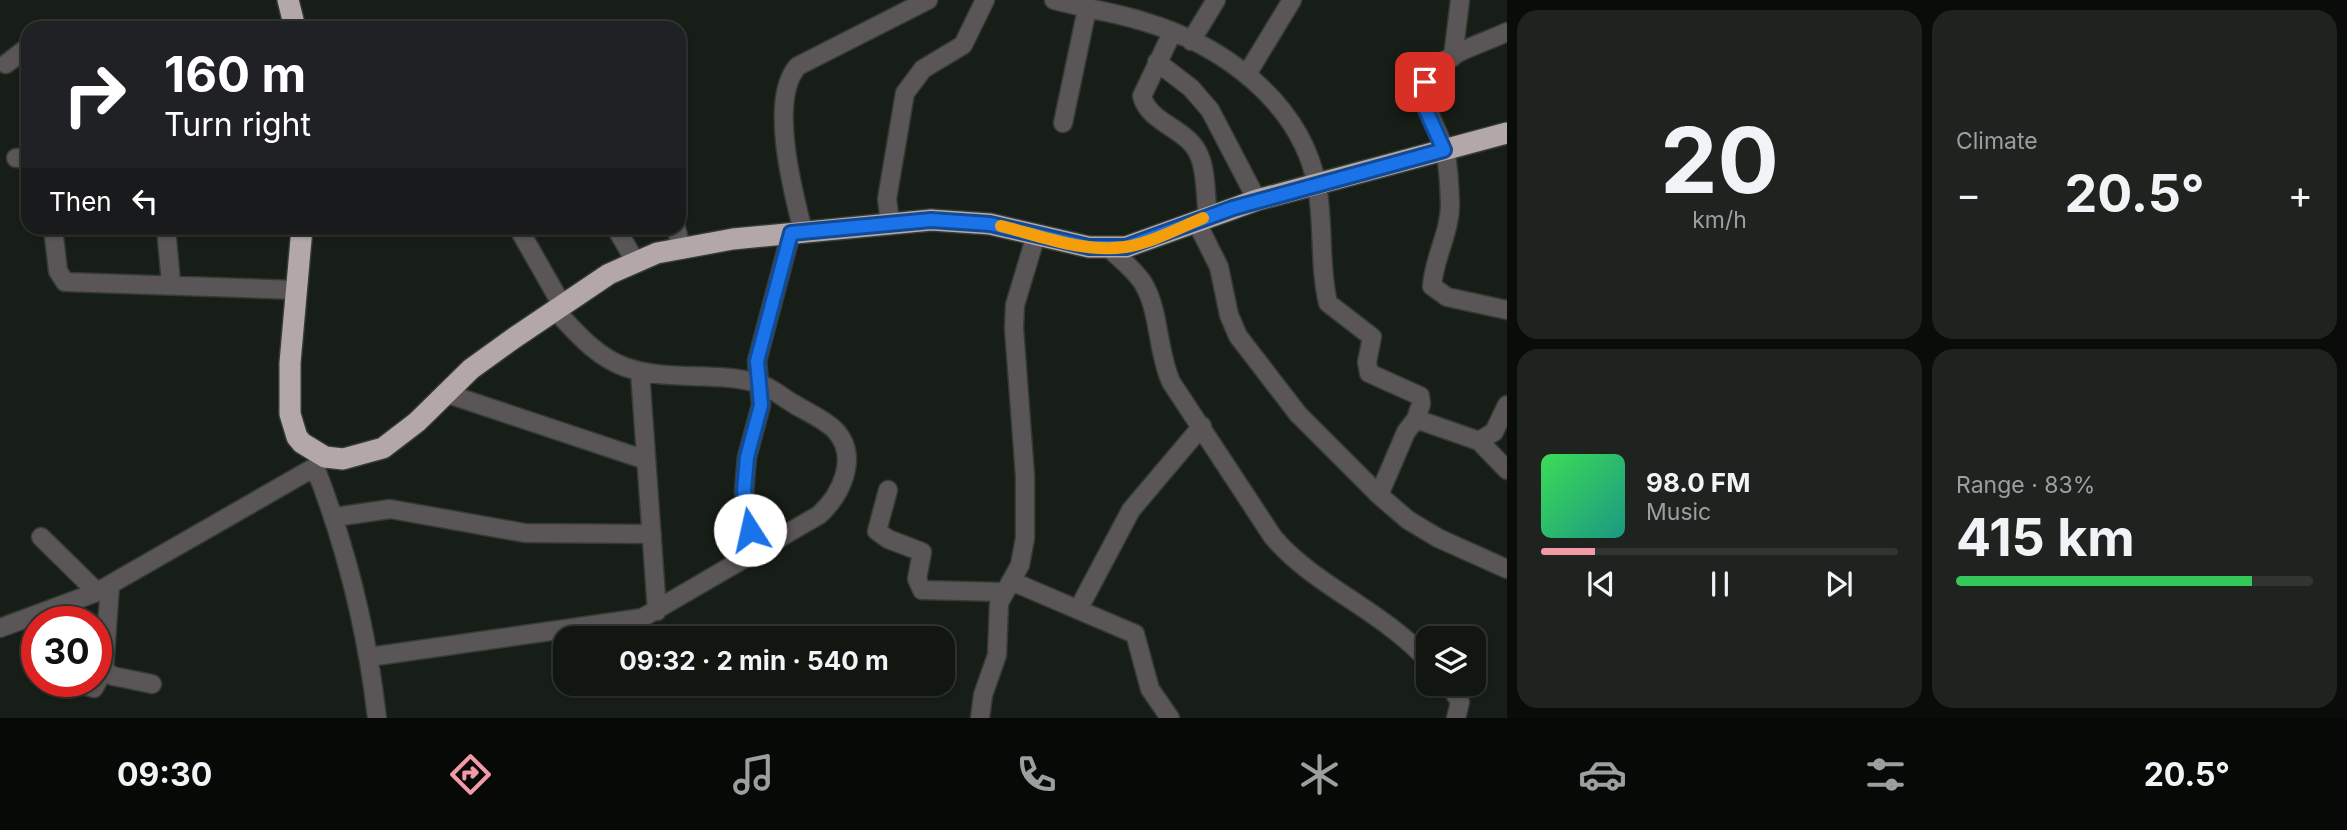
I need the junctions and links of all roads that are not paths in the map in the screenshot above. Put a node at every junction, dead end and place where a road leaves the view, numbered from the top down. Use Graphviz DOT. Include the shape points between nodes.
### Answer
graph roads {
  1 [pos="288,0"];
  2 [pos="928,0"];
  3 [pos="985,0"];
  4 [pos="1054,0"];
  5 [pos="1216,0"];
  6 [pos="1293,0"];
  7 [pos="1460,0"];
  8 [pos="1087,9"];
  9 [pos="293,21"];
  10 [pos="1507,32"];
  11 [pos="1172,33"];
  12 [pos="1191,41"];
  13 [pos="21,52"];
  14 [pos="1453,57"];
  15 [pos="1157,62"];
  16 [pos="6,64"];
  17 [pos="1247,74"];
  18 [pos="1063,123"];
  19 [pos="1507,133"];
  20 [pos="1444,150"];
  21 [pos="1317,186"];
  22 [pos="1257,200"];
  23 [pos="1202,218"];
  24 [pos="890,222"];
  25 [pos="797,232"];
  26 [pos="54,235"];
  27 [pos="167,235"];
  28 [pos="301,235"];
  29 [pos="522,235"];
  30 [pos="620,235"];
  31 [pos="1036,235"];
  32 [pos="678,237"];
  33 [pos="1108,247"];
  34 [pos="635,261"];
  35 [pos="171,283"];
  36 [pos="296,290"];
  37 [pos="558,308"];
  38 [pos="1507,310"];
  39 [pos="640,372"];
  40 [pos="758,383"];
  41 [pos="446,393"];
  42 [pos="1507,406"];
  43 [pos="1416,419"];
  44 [pos="1202,426"];
  45 [pos="1479,441"];
  46 [pos="646,460"];
  47 [pos="320,462"];
  48 [pos="1507,470"];
  49 [pos="888,489"];
  50 [pos="1379,495"];
  51 [pos="335,517"];
  52 [pos="652,534"];
  53 [pos="41,537"];
  54 [pos="755,552"];
  55 [pos="1507,569"];
  56 [pos="1007,586"];
  57 [pos="104,588"];
  58 [pos="68,606"];
  59 [pos="104,606"];
  60 [pos="1079,608"];
  61 [pos="657,611"];
  62 [pos="21,623"];
  63 [pos="0,628"];
  64 [pos="1416,649"];
  65 [pos="369,657"];
  66 [pos="112,675"];
  67 [pos="152,684"];
  68 [pos="1456,696"];
  69 [pos="377,718"];
  70 [pos="980,718"];
  71 [pos="1170,718"];
  72 [pos="1456,718"];
  1 -- 9 [label="highway"];
  2 -- 25 [label="street" via="798,66 791,74 786,84 785,138"];
  3 -- 24 [label="street" via="964,45 928,64 905,93 887,199"];
  4 -- 8 [label="street"];
  5 -- 12 [label="street"];
  6 -- 17 [label="street"];
  7 -- 14 [label="street"];
  8 -- 11 [label="street" via="1140,20"];
  8 -- 18 [label="street"];
  10 -- 14 [label="street"];
  11 -- 12 [label="street"];
  11 -- 15 [label="street"];
  12 -- 17 [label="street"];
  13 -- 16 [label="street"];
  14 -- 20 [label="street" via="1425,82 1426,110"];
  15 -- 22 [label="street" via="1191,88 1210,110"];
  15 -- 23 [label="street" via="1144,88 1144,103 1187,138 1199,155"];
  17 -- 21 [label="street" via="1295,132"];
  19 -- 20 [label="highway"];
  20 -- 21 [label="highway"];
  20 -- 38 [label="street" via="1449,218 1432,286 1447,298"];
  21 -- 22 [label="highway"];
  21 -- 43 [label="street" via="1328,303 1372,337 1369,373 1420,396"];
  22 -- 23 [label="highway"];
  23 -- 33 [label="highway" via="1144,242"];
  23 -- 50 [label="street" via="1238,336 1298,414"];
  24 -- 25 [label="highway"];
  24 -- 31 [label="highway" via="990,224"];
  25 -- 32 [label="highway"];
  25 -- 40 [label="street" via="760,345"];
  26 -- 35 [label="street" via="58,271 65,282"];
  27 -- 35 [label="street"];
  28 -- 36 [label="highway"];
  29 -- 37 [label="street"];
  30 -- 34 [label="street"];
  31 -- 33 [label="highway"];
  31 -- 56 [label="street" via="1015,305 1025,538 1020,565"];
  32 -- 34 [label="highway"];
  33 -- 44 [label="street" via="1142,281 1166,372"];
  34 -- 37 [label="highway"];
  35 -- 36 [label="street"];
  36 -- 47 [label="highway" via="290,414 297,437"];
  37 -- 39 [label="street" via="596,352"];
  37 -- 41 [label="highway" via="471,369"];
  39 -- 40 [label="street"];
  39 -- 46 [label="street"];
  40 -- 54 [label="street" via="761,405 747,457 744,491"];
  40 -- 54 [label="street" via="835,430 846,459 845,477 833,502"];
  41 -- 46 [label="street"];
  41 -- 47 [label="highway" via="383,448"];
  42 -- 45 [label="street" via="1494,432"];
  43 -- 45 [label="street"];
  43 -- 50 [label="street"];
  44 -- 60 [label="street" via="1131,510"];
  44 -- 64 [label="street" via="1253,511 1287,554 1394,627"];
  45 -- 48 [label="street"];
  46 -- 52 [label="street"];
  47 -- 51 [label="street"];
  47 -- 57 [label="street"];
  49 -- 56 [label="street" via="877,531 922,552 917,579 922,590"];
  50 -- 55 [label="street" via="1438,538"];
  51 -- 52 [label="street" via="390,509 525,533"];
  51 -- 65 [label="street" via="357,591"];
  52 -- 61 [label="street"];
  53 -- 57 [label="street"];
  54 -- 61 [label="street"];
  56 -- 60 [label="street"];
  56 -- 70 [label="street" via="997,618 998,655"];
  57 -- 58 [label="street"];
  57 -- 59 [label="street"];
  60 -- 71 [label="street" via="1135,634 1150,689"];
  61 -- 65 [label="street" via="620,623"];
  62 -- 63 [label="street"];
  65 -- 69 [label="street"];
  66 -- 67 [label="street"];
  68 -- 72 [label="street" via="1460,702"];
}
